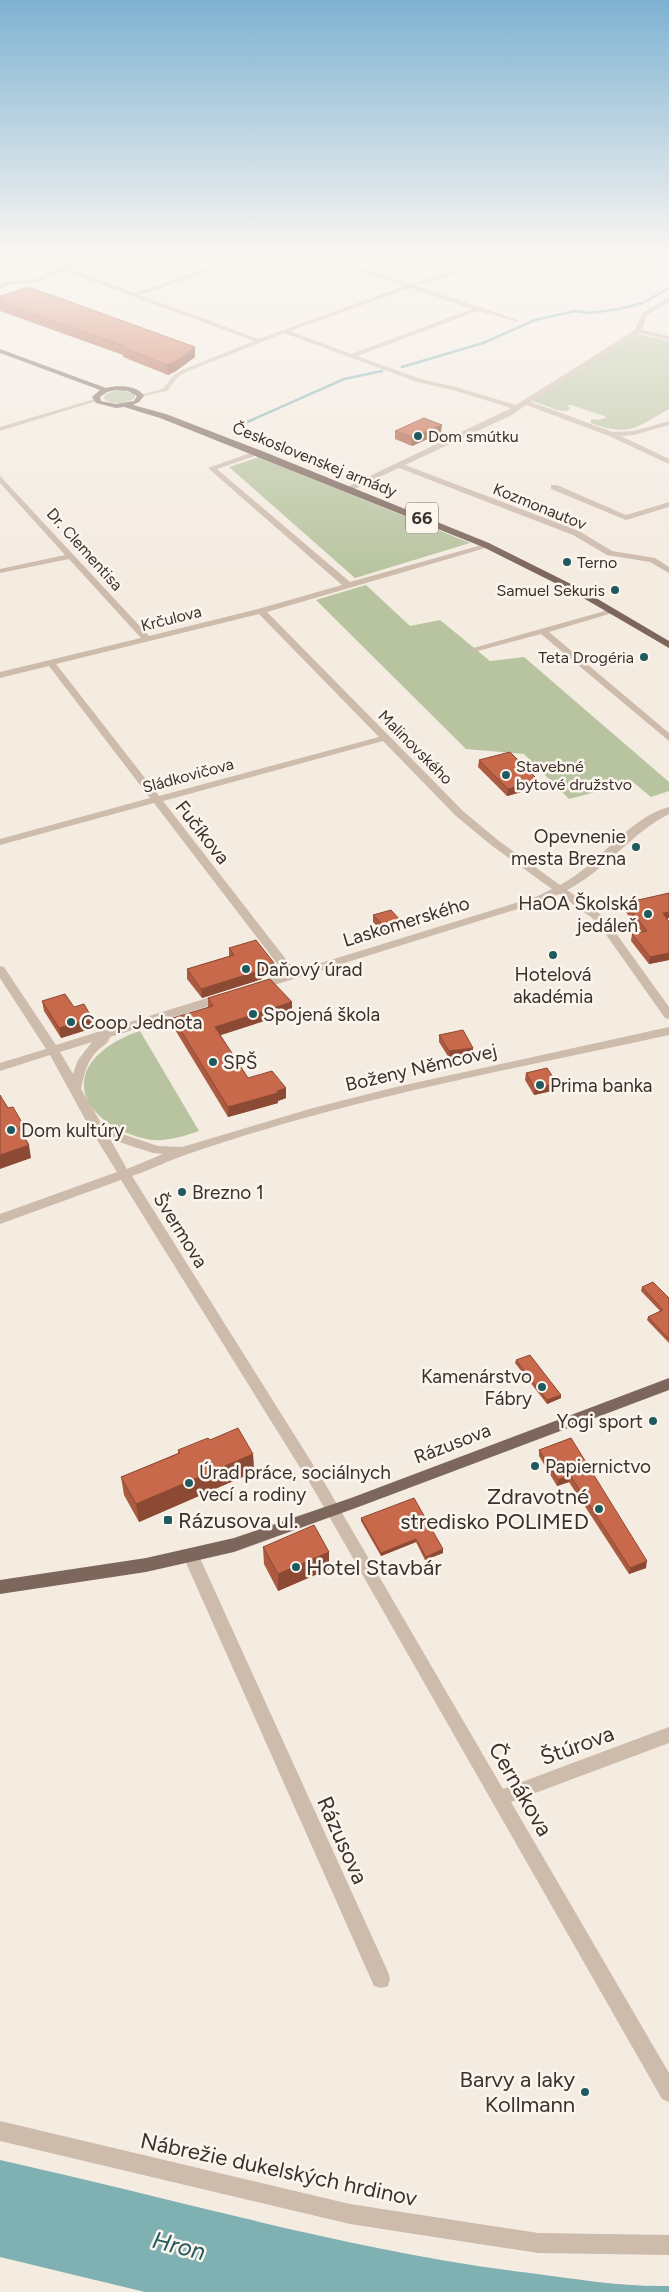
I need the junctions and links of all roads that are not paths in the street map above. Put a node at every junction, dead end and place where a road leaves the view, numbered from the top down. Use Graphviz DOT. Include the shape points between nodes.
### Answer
graph roads {
  1 [pos="21,359"];
  2 [pos="215,359"];
  3 [pos="358,359"];
  4 [pos="594,359"];
  5 [pos="44,368"];
  6 [pos="106,390"];
  7 [pos="97,397"];
  8 [pos="138,397"];
  9 [pos="525,402"];
  10 [pos="105,404"];
  11 [pos="126,405"];
  12 [pos="517,408"];
  13 [pos="51,414"];
  14 [pos="164,416"];
  15 [pos="669,423"];
  16 [pos="0,429"];
  17 [pos="612,434"];
  18 [pos="259,452"];
  19 [pos="669,462"];
  20 [pos="399,465"];
  21 [pos="0,478"];
  22 [pos="554,487"];
  23 [pos="349,488"];
  24 [pos="669,504"];
  25 [pos="486,545"];
  26 [pos="70,556"];
  27 [pos="0,571"];
  28 [pos="669,571"];
  29 [pos="349,586"];
  30 [pos="262,611"];
  31 [pos="615,611"];
  32 [pos="543,631"];
  33 [pos="148,640"];
  34 [pos="669,646"];
  35 [pos="474,649"];
  36 [pos="51,663"];
  37 [pos="0,675"];
  38 [pos="384,738"];
  39 [pos="669,738"];
  40 [pos="155,799"];
  41 [pos="669,810"];
  42 [pos="0,842"];
  43 [pos="561,890"];
  44 [pos="0,969"];
  45 [pos="292,975"];
  46 [pos="669,1015"];
  47 [pos="117,1030"];
  48 [pos="669,1031"];
  49 [pos="53,1050"];
  50 [pos="0,1067"];
  51 [pos="74,1089"];
  52 [pos="98,1130"];
  53 [pos="183,1151"];
  54 [pos="124,1174"];
  55 [pos="0,1219"];
  56 [pos="669,1384"];
  57 [pos="332,1510"];
  58 [pos="191,1556"];
  59 [pos="0,1587"];
  60 [pos="669,1735"];
  61 [pos="501,1798"];
  62 [pos="380,1979"];
  63 [pos="669,2092"];
  64 [pos="0,2131"];
  65 [pos="669,2245"];
  1 -- 5 [label="main road, Československej armády / 66"];
  2 -- 8 [label="street" via="184,371 163,390"];
  3 -- 12 [label="street" via="418,381 454,388"];
  4 -- 9 [label="street"];
  5 -- 6 [label="main road, Československej armády / 66"];
  5 -- 7 [label="main road, Československej armády / 66"];
  6 -- 7 [label="main road, Československej armády / 66"];
  6 -- 8 [label="main road, Československej armády / 66" via="124,388"];
  7 -- 10 [label="main road, Československej armády / 66"];
  7 -- 13 [label="street"];
  8 -- 11 [label="main road, Československej armády / 66"];
  8 -- 14 [label="main road, Československej armády / 66"];
  9 -- 12 [label="street"];
  9 -- 17 [label="street"];
  10 -- 11 [label="main road, Československej armády / 66"];
  10 -- 13 [label="street"];
  11 -- 14 [label="main road, Československej armády / 66"];
  12 -- 20 [label="street"];
  13 -- 16 [label="street"];
  14 -- 18 [label="main road, Československej armády / 66"];
  15 -- 17 [label="street" via="634,433"];
  17 -- 19 [label="street"];
  18 -- 23 [label="main road, Československej armády / 66"];
  18 -- 29 [label="street" via="212,468"];
  20 -- 23 [label="street"];
  20 -- 28 [label="street, Kozmonautov" via="576,534 610,554 652,560"];
  21 -- 26 [label="street, Dr. Clementisa"];
  22 -- 24 [label="street, Kozmonautov" via="626,518"];
  23 -- 25 [label="main road, Československej armády / 66"];
  25 -- 29 [label="street, Krčulova"];
  25 -- 31 [label="main road, Československej armády / 66"];
  26 -- 27 [label="street"];
  26 -- 33 [label="street, Dr. Clementisa"];
  29 -- 30 [label="street, Krčulova"];
  30 -- 33 [label="street, Krčulova"];
  30 -- 38 [label="street, Malinovského"];
  31 -- 32 [label="street"];
  31 -- 34 [label="main road, Československej armády / 66"];
  32 -- 35 [label="street"];
  32 -- 39 [label="street"];
  33 -- 36 [label="street, Krčulova"];
  36 -- 37 [label="street, Krčulova"];
  36 -- 40 [label="street, Fučíkova"];
  38 -- 40 [label="street, Sládkovičova"];
  38 -- 43 [label="street, Malinovského" via="470,824"];
  40 -- 42 [label="street, Sládkovičova"];
  40 -- 45 [label="street, Fučíkova"];
  41 -- 43 [label="street" via="646,821 580,879"];
  43 -- 45 [label="street, Laskomerského" via="456,927"];
  43 -- 46 [label="street, Malinovského" via="587,908 606,927"];
  44 -- 49 [label="street, Švermova"];
  45 -- 47 [label="street, Laskomerského"];
  47 -- 49 [label="street, Laskomerského"];
  47 -- 51 [label="street, Laskomerského" via="94,1045 81,1062"];
  48 -- 53 [label="street, Boženy Němcovej" via="387,1093"];
  49 -- 50 [label="street, Laskomerského"];
  49 -- 51 [label="street, Švermova"];
  51 -- 52 [label="street, Švermova"];
  52 -- 53 [label="street, Boženy Němcovej" via="156,1150"];
  52 -- 54 [label="street, Švermova"];
  53 -- 54 [label="street, Boženy Němcovej"];
  54 -- 55 [label="street, Boženy Němcovej"];
  54 -- 57 [label="street, Švermova"];
  56 -- 57 [label="main road, Rázusova"];
  57 -- 58 [label="main road, Rázusova" via="242,1542"];
  57 -- 61 [label="street, Černákova"];
  58 -- 59 [label="main road, Rázusova"];
  58 -- 62 [label="street, Rázusova"];
  60 -- 61 [label="street, Štúrova"];
  61 -- 63 [label="street, Černákova"];
  64 -- 65 [label="street, Nábrežie dukelských hrdinov" via="350,2214 538,2243"];
}
